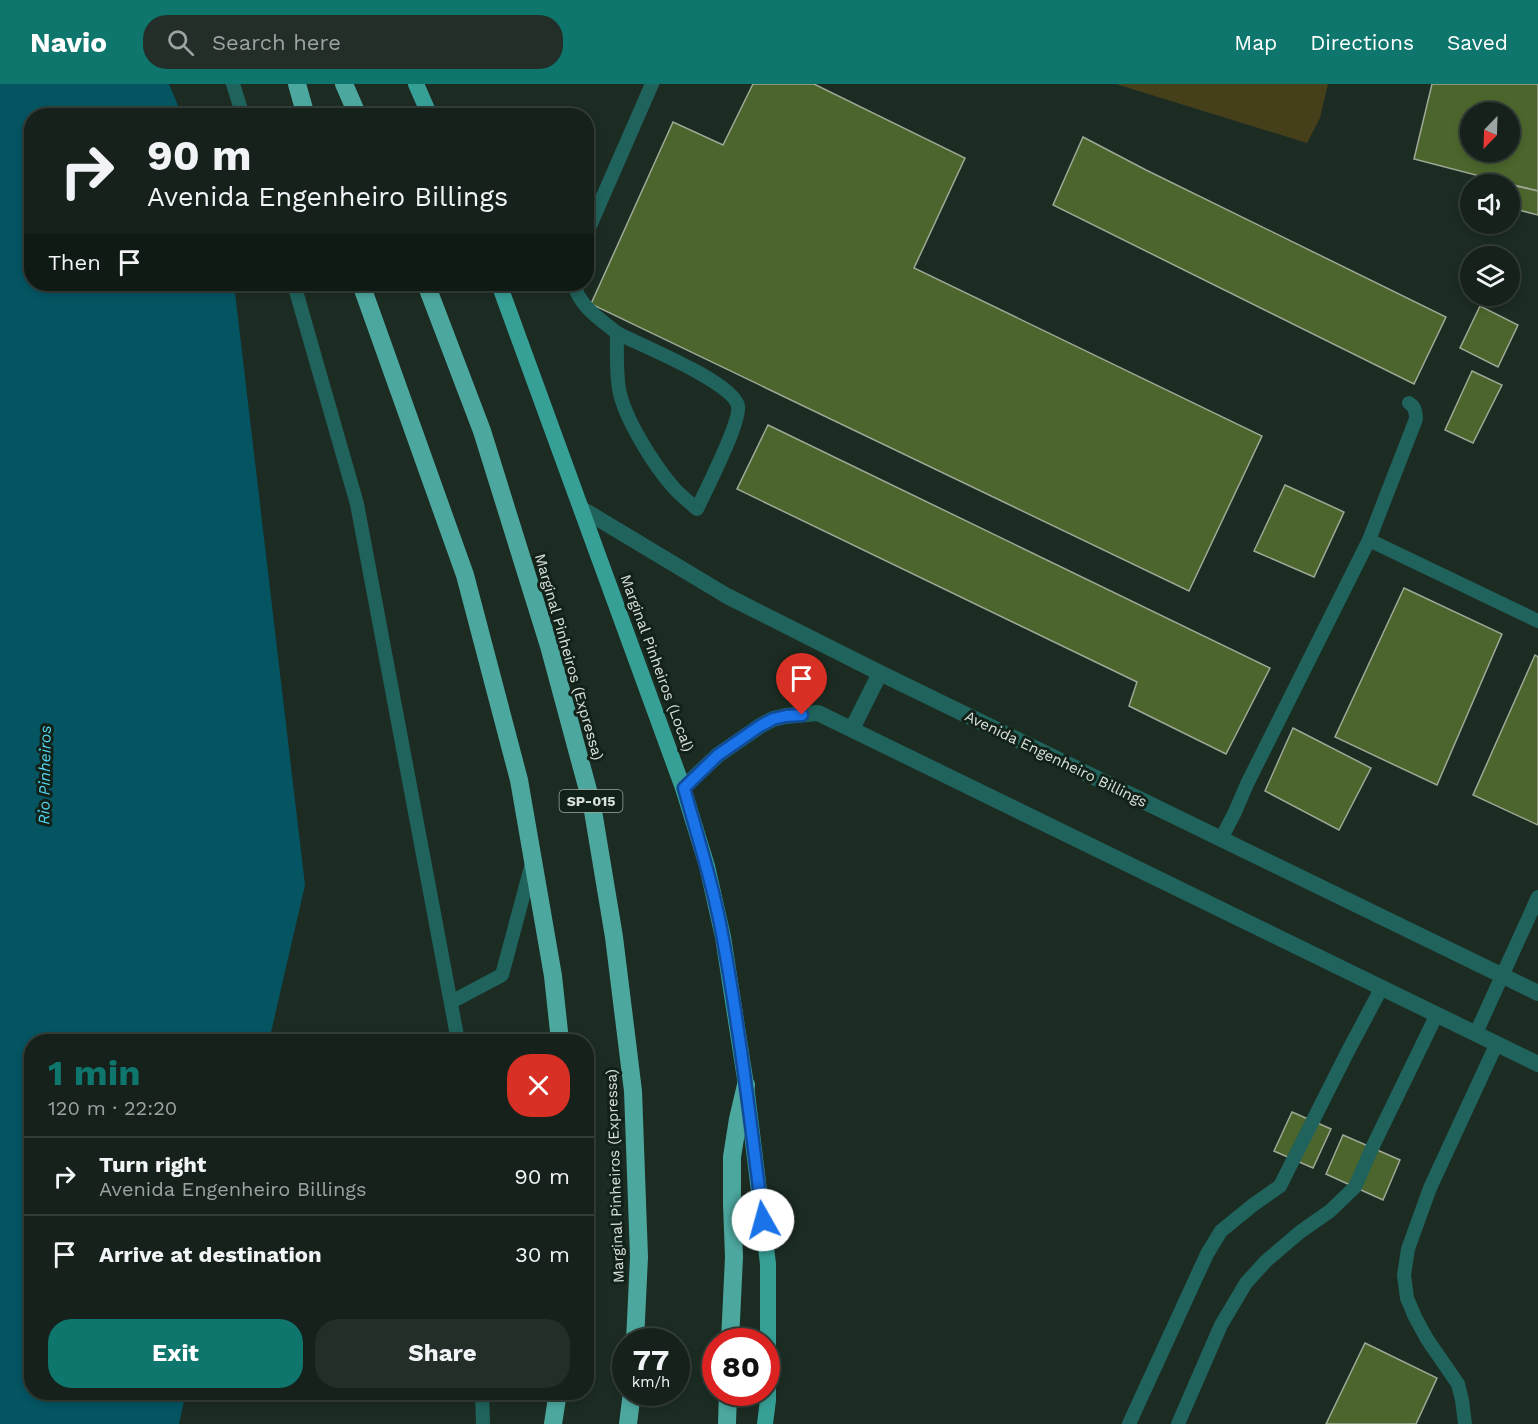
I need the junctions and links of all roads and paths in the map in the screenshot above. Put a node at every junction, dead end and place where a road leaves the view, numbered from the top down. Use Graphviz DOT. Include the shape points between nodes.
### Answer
graph roads {
  1 [pos="233,84"];
  2 [pos="297,84"];
  3 [pos="344,84"];
  4 [pos="416,84"];
  5 [pos="652,84"];
  6 [pos="240,108"];
  7 [pos="304,108"];
  8 [pos="354,108"];
  9 [pos="426,108"];
  10 [pos="594,218"];
  11 [pos="296,291"];
  12 [pos="364,291"];
  13 [pos="429,291"];
  14 [pos="502,291"];
  15 [pos="576,291"];
  16 [pos="617,333"];
  17 [pos="1409,403"];
  18 [pos="582,509"];
  19 [pos="1370,540"];
  20 [pos="1538,621"];
  21 [pos="880,673"];
  22 [pos="852,729"];
  23 [pos="684,788"];
  24 [pos="1221,839"];
  25 [pos="532,861"];
  26 [pos="1538,897"];
  27 [pos="1502,976"];
  28 [pos="1382,987"];
  29 [pos="1538,993"];
  30 [pos="451,1002"];
  31 [pos="1437,1014"];
  32 [pos="1476,1033"];
  33 [pos="458,1034"];
  34 [pos="559,1034"];
  35 [pos="1497,1043"];
  36 [pos="1538,1064"];
  37 [pos="746,1085"];
  38 [pos="636,1328"];
  39 [pos="731,1328"];
  40 [pos="482,1400"];
  41 [pos="557,1400"];
  42 [pos="630,1406"];
  43 [pos="728,1406"];
  44 [pos="483,1424"];
  45 [pos="553,1424"];
  46 [pos="628,1424"];
  47 [pos="727,1424"];
  48 [pos="765,1424"];
  49 [pos="1129,1424"];
  50 [pos="1178,1424"];
  51 [pos="1465,1424"];
  1 -- 6 [label="lane"];
  2 -- 7 [label="highway"];
  3 -- 8 [label="highway"];
  4 -- 9 [label="highway"];
  5 -- 10 [label="lane"];
  11 -- 30 [label="lane" via="357,504"];
  12 -- 25 [label="highway" via="465,574 519,780"];
  13 -- 38 [label="highway, Marginal Pinheiros (Expressa) / SP-015" via="482,431 549,646 592,805 614,937 633,1091 639,1257"];
  14 -- 18 [label="highway, Marginal Pinheiros (Local)"];
  15 -- 16 [label="lane" via="584,305"];
  16 -- 16 [label="lane" via="709,378 724,388 738,406 723,453 697,509 673,487 627,412 619,390"];
  17 -- 19 [label="lane" via="1414,406 1416,419"];
  18 -- 21 [label="street, Avenida Engenheiro Billings" via="727,596"];
  18 -- 23 [label="highway, Marginal Pinheiros (Local)"];
  19 -- 20 [label="lane"];
  19 -- 24 [label="lane"];
  21 -- 22 [label="street"];
  21 -- 24 [label="street, Avenida Engenheiro Billings"];
  22 -- 23 [label="street" via="818,713 773,719 718,755"];
  22 -- 28 [label="street"];
  23 -- 37 [label="highway, Marginal Pinheiros (Local)" via="723,937"];
  24 -- 27 [label="street, Avenida Engenheiro Billings"];
  25 -- 30 [label="lane" via="501,975"];
  25 -- 34 [label="highway"];
  26 -- 27 [label="lane"];
  27 -- 29 [label="street, Avenida Engenheiro Billings"];
  27 -- 32 [label="lane"];
  28 -- 31 [label="street"];
  28 -- 49 [label="lane" via="1280,1186 1221,1231 1207,1254"];
  30 -- 33 [label="lane"];
  31 -- 32 [label="street"];
  31 -- 50 [label="lane" via="1355,1187 1266,1261 1246,1283 1221,1324"];
  32 -- 35 [label="street"];
  35 -- 36 [label="street"];
  35 -- 51 [label="lane" via="1430,1188 1407,1249 1404,1275 1415,1317 1458,1384"];
  37 -- 39 [label="highway" via="732,1157"];
  37 -- 48 [label="highway, Marginal Pinheiros (Local)" via="768,1264"];
  40 -- 44 [label="lane"];
  41 -- 45 [label="highway"];
  42 -- 46 [label="highway"];
  43 -- 47 [label="highway"];
}
